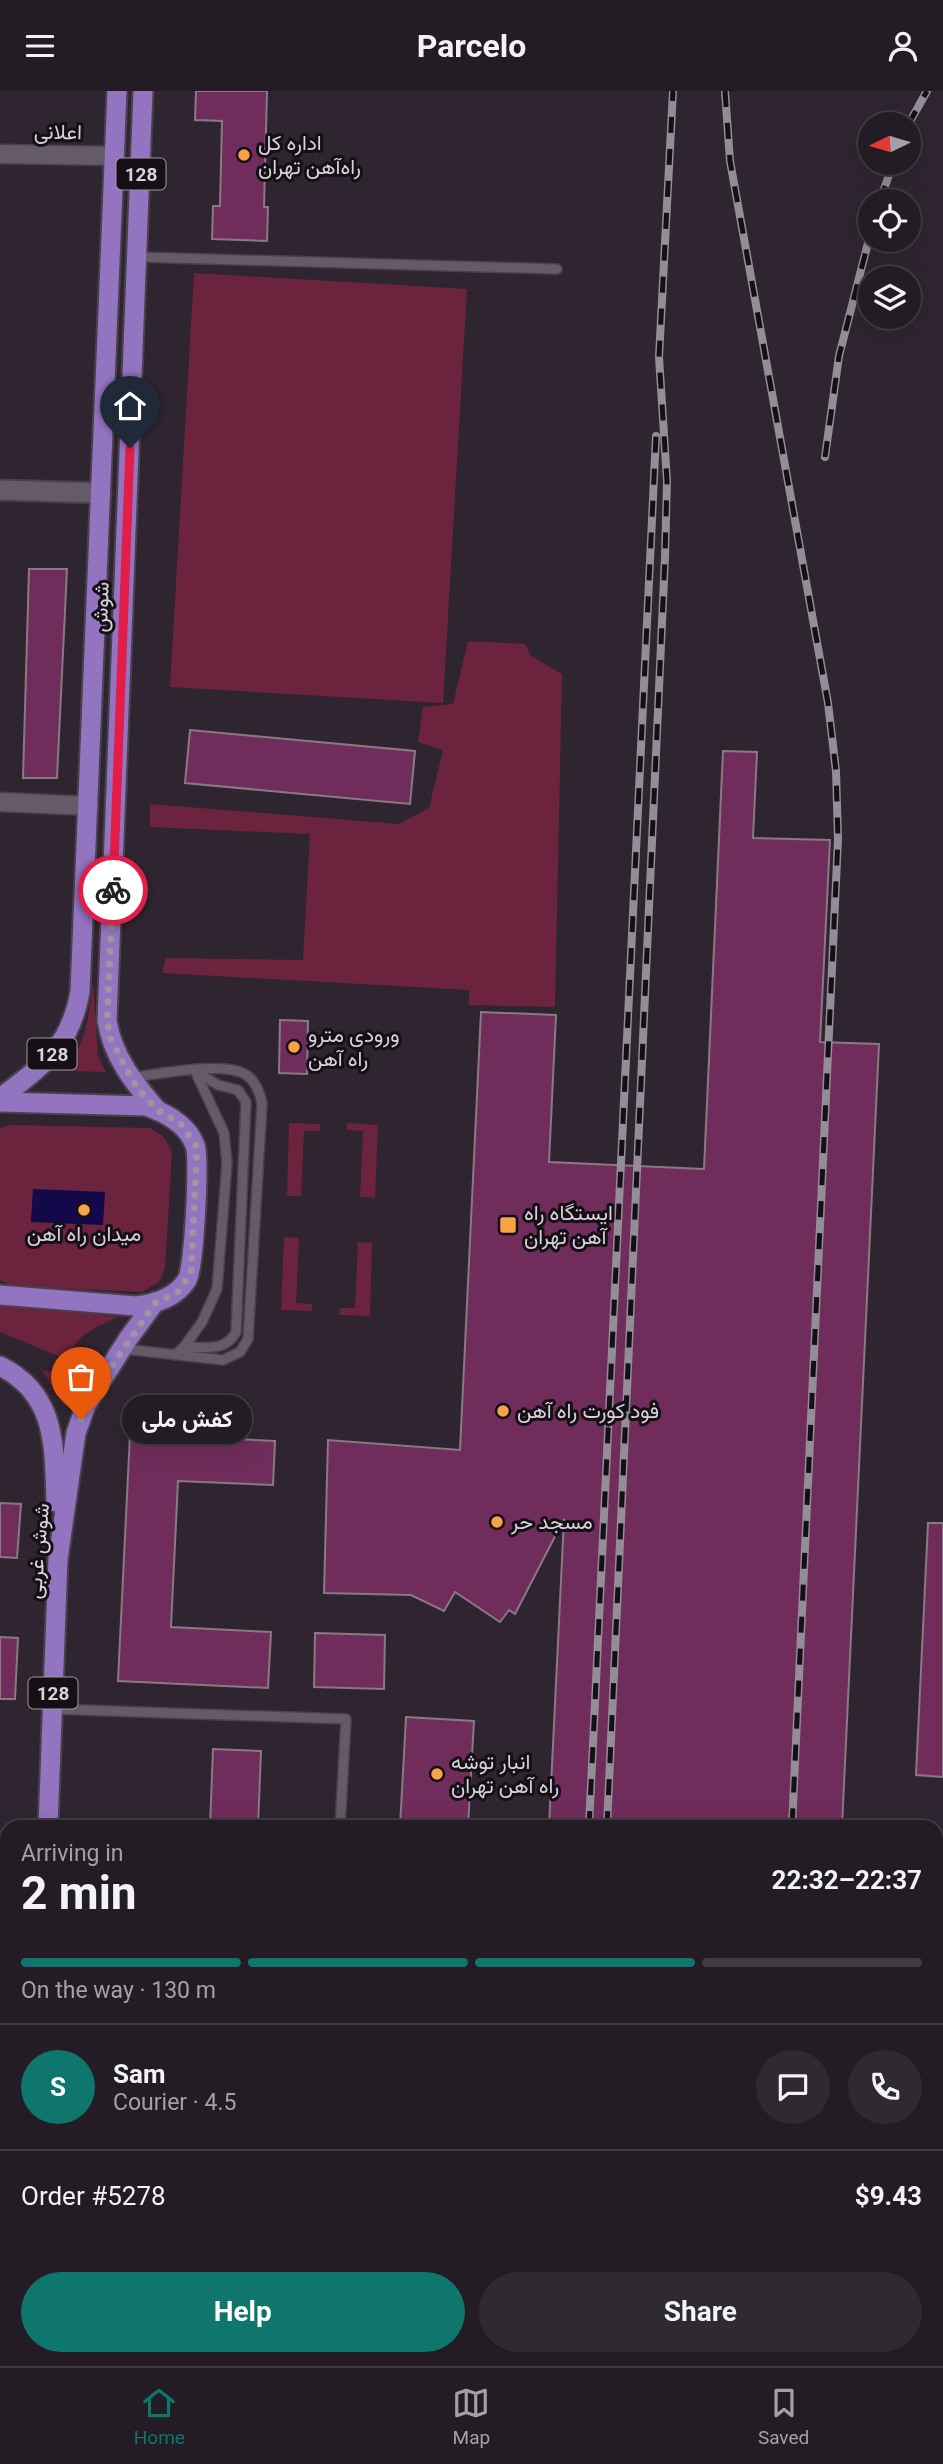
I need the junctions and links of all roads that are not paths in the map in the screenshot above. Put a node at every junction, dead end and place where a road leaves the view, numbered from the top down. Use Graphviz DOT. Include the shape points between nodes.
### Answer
graph roads {
  1 [pos="117,91"];
  2 [pos="144,91"];
  3 [pos="0,154"];
  4 [pos="114,156"];
  5 [pos="138,257"];
  6 [pos="557,269"];
  7 [pos="0,489"];
  8 [pos="101,493"];
  9 [pos="0,802"];
  10 [pos="89,806"];
  11 [pos="195,1070"];
  12 [pos="131,1078"];
  13 [pos="0,1100"];
  14 [pos="157,1110"];
  15 [pos="0,1295"];
  16 [pos="155,1303"];
  17 [pos="184,1347"];
  18 [pos="122,1349"];
  19 [pos="175,1355"];
  20 [pos="0,1366"];
  21 [pos="58,1559"];
  22 [pos="52,1709"];
  23 [pos="48,1820"];
  24 [pos="340,1820"];
  1 -- 4 [label="main road, شوش / 128"];
  2 -- 5 [label="main road, شوش / 128"];
  3 -- 4 [label="street, اعلانی"];
  4 -- 8 [label="main road, شوش / 128"];
  5 -- 6 [label="lane"];
  5 -- 12 [label="main road, شوش / 128" via="107,1021 111,1040"];
  7 -- 8 [label="street"];
  8 -- 10 [label="main road, شوش / 128"];
  9 -- 10 [label="street"];
  10 -- 13 [label="main road, شوش / 128" via="76,1013 47,1062"];
  11 -- 12 [label="lane"];
  11 -- 17 [label="lane" via="224,1133 227,1163 217,1289"];
  11 -- 17 [label="lane" via="218,1085 238,1090 246,1102 236,1332 221,1347"];
  11 -- 19 [label="lane" via="243,1073 261,1094 248,1339 240,1352 223,1360"];
  12 -- 14 [label="main road, شوش / 128"];
  13 -- 14 [label="main road"];
  14 -- 16 [label="main road" via="180,1123 197,1147 197,1155 191,1273 177,1293"];
  15 -- 16 [label="main road" via="136,1306"];
  16 -- 18 [label="main road, شوش غربی / 128"];
  17 -- 19 [label="lane"];
  18 -- 19 [label="lane"];
  18 -- 21 [label="main road, شوش غربی / 128" via="86,1405 76,1433"];
  20 -- 21 [label="main road" via="27,1385 51,1428"];
  21 -- 22 [label="main road, شوش غربی / 128"];
  22 -- 23 [label="main road, شوش غربی / 128"];
  22 -- 24 [label="lane" via="346,1719"];
}
